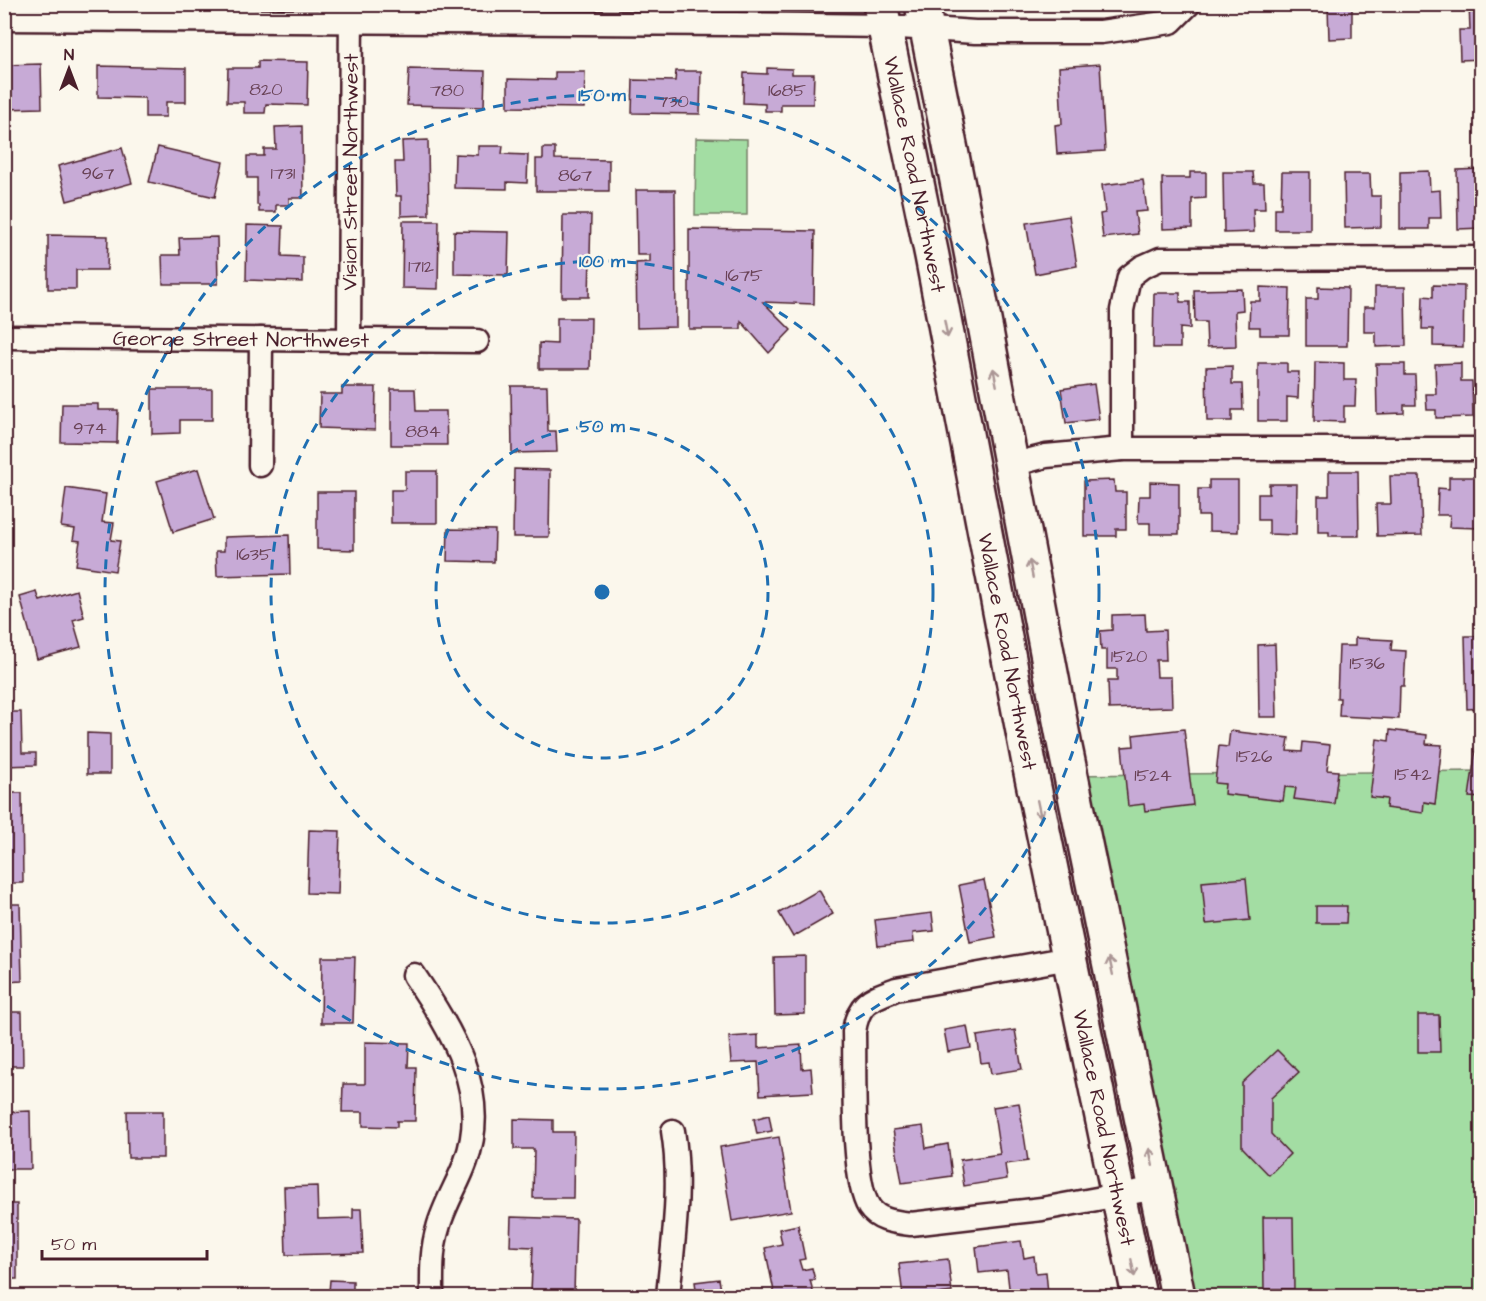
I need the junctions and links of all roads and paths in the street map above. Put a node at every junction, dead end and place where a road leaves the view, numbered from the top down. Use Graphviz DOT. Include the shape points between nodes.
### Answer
graph roads {
  1 [pos="1189,4"];
  2 [pos="351,12"];
  3 [pos="882,15"];
  4 [pos="925,17"];
  5 [pos="4,19"];
  6 [pos="1482,258"];
  7 [pos="4,337"];
  8 [pos="261,339"];
  9 [pos="349,340"];
  10 [pos="477,341"];
  11 [pos="1482,448"];
  12 [pos="1122,449"];
  13 [pos="260,465"];
  14 [pos="1011,465"];
  15 [pos="997,596"];
  16 [pos="1075,790"];
  17 [pos="1070,958"];
  18 [pos="414,975"];
  19 [pos="673,1131"];
  20 [pos="1158,1188"];
  21 [pos="1119,1196"];
  22 [pos="432,1296"];
  23 [pos="668,1296"];
  24 [pos="1139,1296"];
  25 [pos="1178,1296"];
  1 -- 4 [label="street" via="1171,22 1101,32 975,32"];
  2 -- 3 [label="street"];
  2 -- 5 [label="street"];
  2 -- 9 [label="street, Vision Street Northwest"];
  3 -- 4 [label="street"];
  3 -- 15 [label="main road, Wallace Road Northwest, one-way"];
  14 -- 4 [label="main road, Wallace Road Northwest, one-way"];
  6 -- 12 [label="street" via="1160,260 1142,267 1129,277 1122,310"];
  7 -- 8 [label="street, George Street Northwest"];
  8 -- 9 [label="street, George Street Northwest"];
  8 -- 13 [label="street"];
  9 -- 10 [label="street, George Street Northwest"];
  11 -- 12 [label="street"];
  12 -- 14 [label="street" via="1046,456"];
  16 -- 14 [label="main road, Wallace Road Northwest, one-way"];
  15 -- 16 [label="main road" via="1009,597 1017,604 1042,723 1051,750"];
  15 -- 17 [label="main road, Wallace Road Northwest, one-way"];
  20 -- 16 [label="main road, Wallace Road Northwest, one-way"];
  17 -- 21 [label="main road, Wallace Road Northwest"];
  17 -- 21 [label="street" via="896,989 862,1006 854,1032 863,1191 869,1207 880,1217 911,1224"];
  18 -- 22 [label="street" via="457,1047 474,1103 467,1159 437,1229"];
  19 -- 23 [label="street" via="675,1204"];
  20 -- 21 [label="street"];
  20 -- 25 [label="main road, Wallace Road Northwest"];
  21 -- 24 [label="main road, Wallace Road Northwest, one-way"];
}
